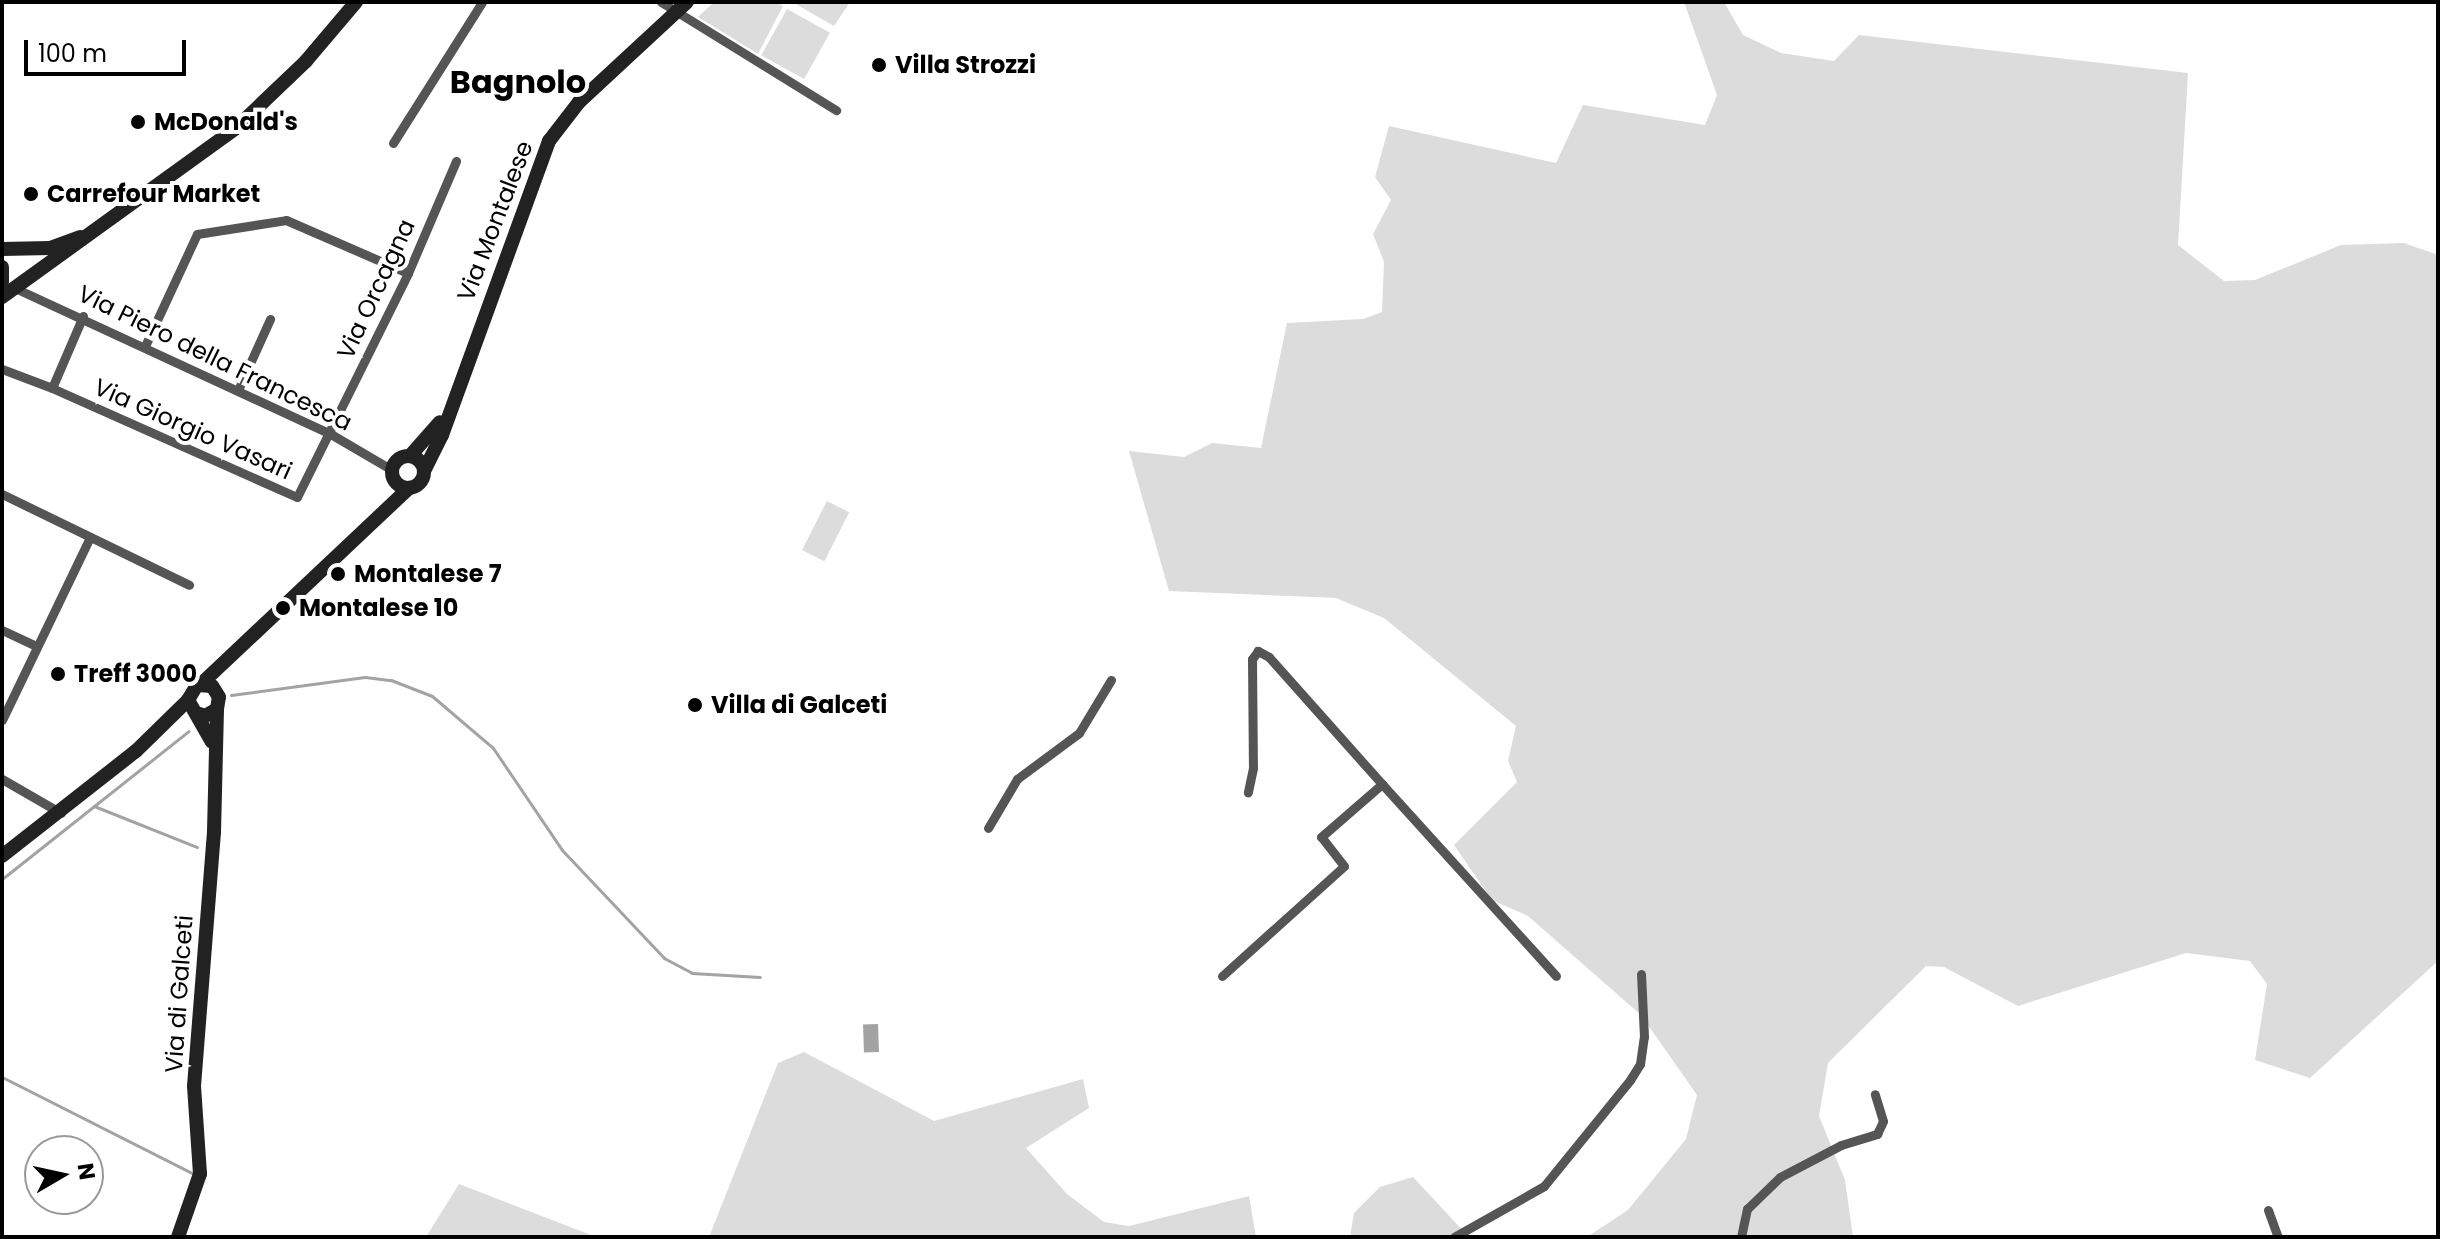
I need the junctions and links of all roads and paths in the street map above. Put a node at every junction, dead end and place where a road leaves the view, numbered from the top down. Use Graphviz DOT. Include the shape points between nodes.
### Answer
graph roads {
  1 [pos="356,2"];
  2 [pos="482,2"];
  3 [pos="661,2"];
  4 [pos="681,7"];
  5 [pos="836,110"];
  6 [pos="393,143"];
  7 [pos="456,161"];
  8 [pos="99,229"];
  9 [pos="2,249"];
  10 [pos="2,267"];
  11 [pos="408,273"];
  12 [pos="2,282"];
  13 [pos="17,289"];
  14 [pos="2,297"];
  15 [pos="83,316"];
  16 [pos="270,319"];
  17 [pos="145,346"];
  18 [pos="2,369"];
  19 [pos="52,388"];
  20 [pos="238,390"];
  21 [pos="447,412"];
  22 [pos="329,433"];
  23 [pos="410,456"];
  24 [pos="424,471"];
  25 [pos="393,475"];
  26 [pos="409,488"];
  27 [pos="2,494"];
  28 [pos="386,513"];
  29 [pos="90,537"];
  30 [pos="189,585"];
  31 [pos="2,630"];
  32 [pos="36,646"];
  33 [pos="229,660"];
  34 [pos="1111,680"];
  35 [pos="201,684"];
  36 [pos="218,703"];
  37 [pos="193,709"];
  38 [pos="2,720"];
  39 [pos="214,750"];
  40 [pos="2,779"];
  41 [pos="1382,784"];
  42 [pos="1248,792"];
  43 [pos="61,813"];
  44 [pos="988,828"];
  45 [pos="2,856"];
  46 [pos="1641,974"];
  47 [pos="1222,976"];
  48 [pos="1556,976"];
  49 [pos="1875,1094"];
  50 [pos="2268,1210"];
  51 [pos="178,1237"];
  52 [pos="1454,1237"];
  53 [pos="1741,1237"];
  54 [pos="2278,1237"];
  1 -- 8 [label="street" via="306,61 236,128"];
  2 -- 6 [label="street"];
  3 -- 4 [label="street"];
  4 -- 5 [label="street"];
  4 -- 21 [label="street, Via Montalese" via="579,102 549,141"];
  7 -- 11 [label="street, Via Orcagna"];
  8 -- 9 [label="street" via="50,248"];
  8 -- 13 [label="street"];
  10 -- 12 [label="street"];
  11 -- 17 [label="street" via="286,220 197,234"];
  11 -- 22 [label="street, Via Orcagna"];
  13 -- 14 [label="street"];
  13 -- 15 [label="street, Via Piero della Francesca"];
  15 -- 17 [label="street, Via Piero della Francesca"];
  15 -- 19 [label="street"];
  16 -- 20 [label="street"];
  17 -- 20 [label="street, Via Piero della Francesca"];
  18 -- 19 [label="street, Via Giorgio Vasari"];
  19 -- 22 [label="street, Via Giorgio Vasari" via="297,497"];
  20 -- 22 [label="street, Via Piero della Francesca"];
  21 -- 23 [label="street, Via Montalese"];
  21 -- 24 [label="street, Via Montalese"];
  22 -- 25 [label="street, Via Piero della Francesca"];
  23 -- 24 [label="street"];
  23 -- 25 [label="street, Via Montalese" via="396,461"];
  24 -- 26 [label="street, Via Montalese" via="419,485"];
  25 -- 26 [label="street"];
  25 -- 28 [label="street"];
  26 -- 28 [label="street, Via Montalese"];
  27 -- 29 [label="street"];
  28 -- 33 [label="street, Via Montalese"];
  29 -- 30 [label="street"];
  29 -- 32 [label="street"];
  31 -- 32 [label="street"];
  32 -- 38 [label="street"];
  33 -- 35 [label="street, Via Montalese"];
  33 -- 36 [label="street"];
  34 -- 44 [label="street" via="1079,733 1017,779"];
  35 -- 36 [label="street" via="212,686"];
  35 -- 37 [label="street, Via Montalese"];
  36 -- 37 [label="street" via="205,716"];
  36 -- 39 [label="street, Via di Galceti"];
  37 -- 39 [label="street, Via di Galceti" via="208,728"];
  37 -- 43 [label="street" via="169,717"];
  39 -- 51 [label="street, Via di Galceti" via="214,832 194,1086 200,1174"];
  40 -- 43 [label="street"];
  41 -- 42 [label="street" via="1258,651 1252,659 1253,768"];
  41 -- 47 [label="street" via="1321,837 1344,866"];
  41 -- 48 [label="street"];
  43 -- 45 [label="street"];
  46 -- 52 [label="street" via="1644,1037 1640,1064 1630,1080 1544,1186"];
  49 -- 53 [label="street" via="1883,1121 1877,1134 1841,1145 1780,1177 1747,1209"];
  50 -- 54 [label="street"];
}
